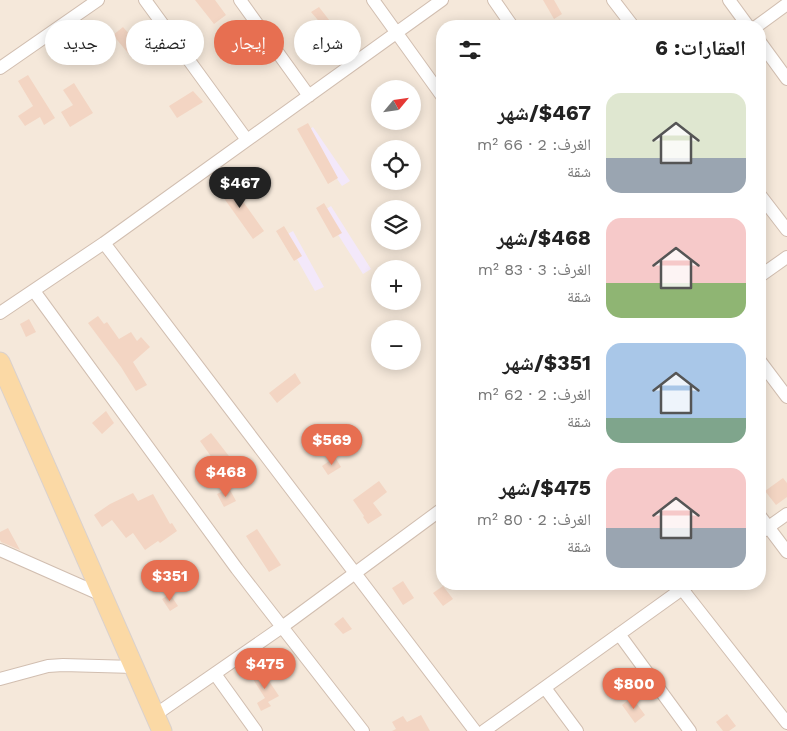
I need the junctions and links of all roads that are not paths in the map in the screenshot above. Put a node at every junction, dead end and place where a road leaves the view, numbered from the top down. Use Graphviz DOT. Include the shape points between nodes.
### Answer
graph roads {
  1 [pos="98,0"];
  2 [pos="145,0"];
  3 [pos="240,0"];
  4 [pos="373,0"];
  5 [pos="442,0"];
  6 [pos="494,0"];
  7 [pos="613,0"];
  8 [pos="729,0"];
  9 [pos="787,4"];
  10 [pos="508,20"];
  11 [pos="628,20"];
  12 [pos="744,20"];
  13 [pos="765,20"];
  14 [pos="396,33"];
  15 [pos="766,50"];
  16 [pos="0,68"];
  17 [pos="787,79"];
  18 [pos="436,88"];
  19 [pos="309,96"];
  20 [pos="247,140"];
  21 [pos="766,202"];
  22 [pos="787,230"];
  23 [pos="104,242"];
  24 [pos="787,257"];
  25 [pos="766,272"];
  26 [pos="34,291"];
  27 [pos="0,313"];
  28 [pos="0,362"];
  29 [pos="766,369"];
  30 [pos="787,397"];
  31 [pos="436,513"];
  32 [pos="787,514"];
  33 [pos="766,529"];
  34 [pos="766,532"];
  35 [pos="0,550"];
  36 [pos="787,552"];
  37 [pos="355,573"];
  38 [pos="680,590"];
  39 [pos="689,590"];
  40 [pos="102,595"];
  41 [pos="282,627"];
  42 [pos="619,634"];
  43 [pos="134,667"];
  44 [pos="215,674"];
  45 [pos="0,679"];
  46 [pos="545,688"];
  47 [pos="158,723"];
  48 [pos="787,723"];
  49 [pos="256,731"];
  50 [pos="363,731"];
  51 [pos="475,731"];
  52 [pos="484,731"];
  53 [pos="577,731"];
  54 [pos="690,731"];
  1 -- 16 [label="street"];
  2 -- 20 [label="street"];
  3 -- 19 [label="street"];
  4 -- 14 [label="street"];
  5 -- 14 [label="street"];
  6 -- 10 [label="street"];
  7 -- 11 [label="street"];
  8 -- 12 [label="street"];
  9 -- 13 [label="street"];
  14 -- 18 [label="street"];
  14 -- 19 [label="street"];
  15 -- 17 [label="street"];
  19 -- 20 [label="street"];
  20 -- 23 [label="street"];
  21 -- 22 [label="street"];
  23 -- 26 [label="street"];
  23 -- 37 [label="street"];
  24 -- 25 [label="street"];
  26 -- 27 [label="street"];
  26 -- 41 [label="street"];
  28 -- 40 [label="main road"];
  29 -- 30 [label="street"];
  31 -- 37 [label="street"];
  32 -- 33 [label="street"];
  34 -- 36 [label="street"];
  35 -- 40 [label="street"];
  37 -- 41 [label="street"];
  37 -- 51 [label="street"];
  38 -- 42 [label="street"];
  39 -- 48 [label="street"];
  40 -- 43 [label="main road"];
  41 -- 44 [label="street"];
  41 -- 50 [label="street"];
  42 -- 46 [label="street"];
  42 -- 54 [label="street"];
  43 -- 45 [label="street" via="48,666"];
  43 -- 47 [label="main road"];
  44 -- 47 [label="street"];
  44 -- 49 [label="street"];
  46 -- 52 [label="street"];
  46 -- 53 [label="street"];
}
